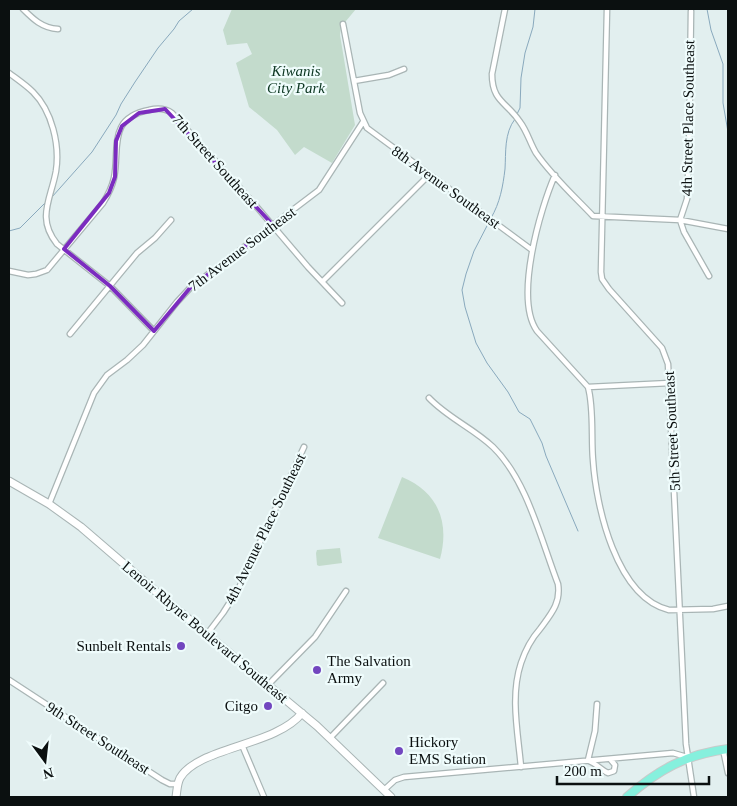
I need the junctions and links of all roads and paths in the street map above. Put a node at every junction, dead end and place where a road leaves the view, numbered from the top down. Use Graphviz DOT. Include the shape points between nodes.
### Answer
graph roads {
  1 [pos="22,9"];
  2 [pos="505,9"];
  3 [pos="607,9"];
  4 [pos="691,11"];
  5 [pos="343,24"];
  6 [pos="58,29"];
  7 [pos="404,69"];
  8 [pos="9,73"];
  9 [pos="354,81"];
  10 [pos="363,122"];
  11 [pos="429,175"];
  12 [pos="555,175"];
  13 [pos="602,217"];
  14 [pos="171,220"];
  15 [pos="680,220"];
  16 [pos="273,225"];
  17 [pos="728,228"];
  18 [pos="64,249"];
  19 [pos="532,250"];
  20 [pos="9,271"];
  21 [pos="709,276"];
  22 [pos="323,281"];
  23 [pos="110,286"];
  24 [pos="342,303"];
  25 [pos="154,331"];
  26 [pos="70,334"];
  27 [pos="670,382"];
  28 [pos="588,387"];
  29 [pos="429,398"];
  30 [pos="304,447"];
  31 [pos="9,481"];
  32 [pos="49,504"];
  33 [pos="346,590"];
  34 [pos="728,606"];
  35 [pos="679,610"];
  36 [pos="207,634"];
  37 [pos="9,680"];
  38 [pos="383,683"];
  39 [pos="268,685"];
  40 [pos="598,704"];
  41 [pos="302,713"];
  42 [pos="330,738"];
  43 [pos="242,745"];
  44 [pos="725,749"];
  45 [pos="687,758"];
  46 [pos="610,759"];
  47 [pos="588,760"];
  48 [pos="521,767"];
  49 [pos="728,773"];
  50 [pos="178,784"];
  51 [pos="384,790"];
  52 [pos="176,797"];
  53 [pos="264,797"];
  54 [pos="391,797"];
  55 [pos="626,797"];
  56 [pos="694,797"];
  1 -- 6 [label="street" via="38,23"];
  2 -- 12 [label="street" via="492,79 496,95 521,123 537,153"];
  3 -- 13 [label="street, 5th Street Southeast"];
  4 -- 15 [label="street, 4th Street Place Southeast" via="687,199"];
  5 -- 9 [label="street"];
  7 -- 9 [label="street"];
  8 -- 18 [label="street" via="28,87 48,113 57,162 46,221 50,235"];
  9 -- 10 [label="street"];
  10 -- 11 [label="street, 8th Avenue Southeast" via="376,136"];
  10 -- 16 [label="street, 7th Avenue Southeast" via="322,186"];
  11 -- 19 [label="street, 8th Avenue Southeast"];
  11 -- 22 [label="street"];
  12 -- 13 [label="street" via="593,216"];
  12 -- 19 [label="street"];
  13 -- 15 [label="street"];
  13 -- 27 [label="street, 5th Street Southeast" via="602,279 662,348"];
  14 -- 23 [label="street" via="137,253"];
  15 -- 17 [label="street"];
  15 -- 21 [label="street"];
  16 -- 18 [label="street, 7th Street Southeast" via="172,113 146,110 122,126 116,141 115,177 109,193"];
  16 -- 22 [label="street, 7th Street Southeast"];
  16 -- 25 [label="street, 7th Avenue Southeast" via="190,288"];
  18 -- 20 [label="street" via="50,268 41,273 23,275"];
  18 -- 23 [label="street"];
  19 -- 28 [label="street" via="528,290 532,322"];
  22 -- 24 [label="street, 7th Street Southeast"];
  23 -- 25 [label="street"];
  23 -- 26 [label="street"];
  25 -- 32 [label="street, 7th Avenue Southeast" via="134,355 107,375 97,387"];
  27 -- 28 [label="street"];
  27 -- 35 [label="street, 5th Street Southeast"];
  28 -- 35 [label="street" via="596,484 614,552 627,576 646,597 662,608"];
  29 -- 48 [label="street" via="486,440 509,466 522,486 558,584 557,604 529,646 516,681"];
  30 -- 36 [label="street, 4th Avenue Place Southeast" via="240,588"];
  31 -- 32 [label="main road, Lenoir Rhyne Boulevard Southeast"];
  32 -- 36 [label="main road, Lenoir Rhyne Boulevard Southeast" via="81,527"];
  33 -- 39 [label="street" via="315,637"];
  34 -- 35 [label="street"];
  35 -- 45 [label="street, 5th Street Southeast"];
  36 -- 39 [label="main road, Lenoir Rhyne Boulevard Southeast"];
  37 -- 50 [label="street, 9th Street Southeast" via="162,780"];
  38 -- 42 [label="street"];
  39 -- 41 [label="main road, Lenoir Rhyne Boulevard Southeast"];
  40 -- 47 [label="street"];
  41 -- 42 [label="main road, Lenoir Rhyne Boulevard Southeast"];
  41 -- 43 [label="main road" via="289,726"];
  42 -- 51 [label="main road, Lenoir Rhyne Boulevard Southeast"];
  43 -- 50 [label="main road" via="198,764 184,773"];
  43 -- 53 [label="street"];
  44 -- 45 [label="main road"];
  44 -- 49 [label="street"];
  45 -- 46 [label="street" via="674,753"];
  45 -- 55 [label="main road" via="666,768"];
  45 -- 56 [label="street, 5th Street Southeast"];
  46 -- 47 [label="street"];
  46 -- 47 [label="street" via="615,765 614,771 608,773"];
  47 -- 48 [label="street"];
  48 -- 51 [label="street" via="404,777"];
  50 -- 52 [label="main road"];
  51 -- 54 [label="main road, Lenoir Rhyne Boulevard Southeast"];
}
